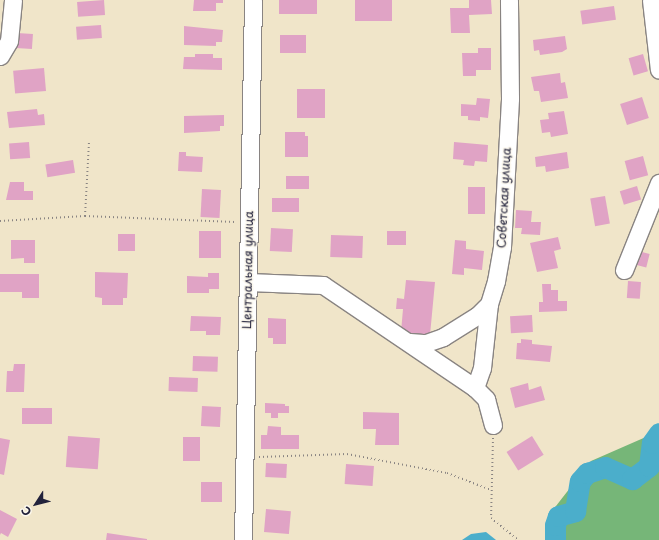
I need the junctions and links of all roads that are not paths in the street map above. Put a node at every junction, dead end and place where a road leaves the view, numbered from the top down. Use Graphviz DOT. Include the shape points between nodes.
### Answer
graph roads {
  1 [pos="14,0"];
  2 [pos="254,0"];
  3 [pos="509,0"];
  4 [pos="651,0"];
  5 [pos="0,56"];
  6 [pos="659,70"];
  7 [pos="659,184"];
  8 [pos="624,270"];
  9 [pos="248,282"];
  10 [pos="489,304"];
  11 [pos="410,342"];
  12 [pos="475,388"];
  13 [pos="493,425"];
  14 [pos="243,540"];
  1 -- 5 [label="street" via="9,41"];
  2 -- 9 [label="street, Центральная улица"];
  3 -- 10 [label="street, Советская улица" via="510,98 502,247"];
  4 -- 6 [label="street"];
  7 -- 8 [label="street"];
  9 -- 11 [label="street" via="322,285 395,336"];
  9 -- 14 [label="street, Центральная улица"];
  10 -- 11 [label="street" via="477,316 443,337 426,343"];
  10 -- 12 [label="street, Советская улица" via="482,368"];
  11 -- 12 [label="street"];
  12 -- 13 [label="street" via="486,399"];
}
